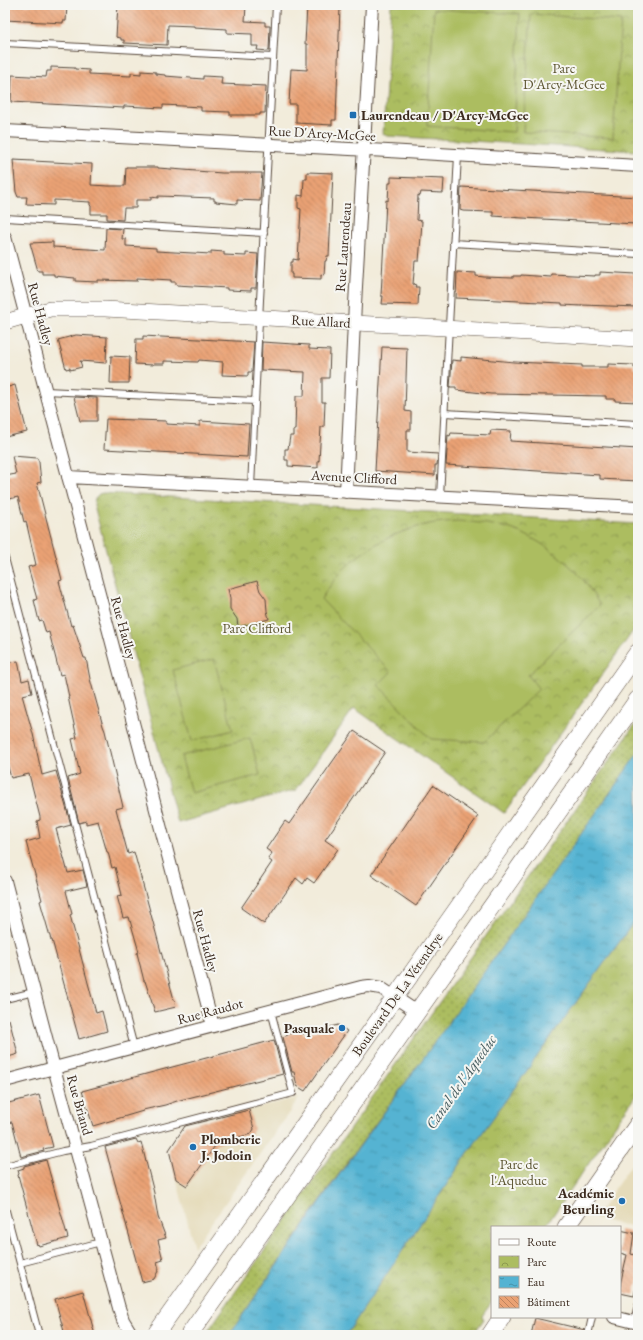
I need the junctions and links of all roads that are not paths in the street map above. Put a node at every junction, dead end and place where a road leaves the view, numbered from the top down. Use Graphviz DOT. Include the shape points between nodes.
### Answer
graph roads {
  1 [pos="276,5"];
  2 [pos="372,5"];
  3 [pos="5,43"];
  4 [pos="273,57"];
  5 [pos="5,131"];
  6 [pos="268,145"];
  7 [pos="364,150"];
  8 [pos="458,155"];
  9 [pos="638,166"];
  10 [pos="5,218"];
  11 [pos="264,233"];
  12 [pos="5,237"];
  13 [pos="453,243"];
  14 [pos="638,254"];
  15 [pos="26,316"];
  16 [pos="259,318"];
  17 [pos="5,322"];
  18 [pos="354,322"];
  19 [pos="449,328"];
  20 [pos="638,339"];
  21 [pos="46,391"];
  22 [pos="255,401"];
  23 [pos="445,413"];
  24 [pos="638,424"];
  25 [pos="68,477"];
  26 [pos="251,487"];
  27 [pos="346,492"];
  28 [pos="440,497"];
  29 [pos="638,507"];
  30 [pos="5,558"];
  31 [pos="638,652"];
  32 [pos="638,699"];
  33 [pos="5,881"];
  34 [pos="34,992"];
  35 [pos="396,997"];
  36 [pos="5,1000"];
  37 [pos="271,1011"];
  38 [pos="417,1012"];
  39 [pos="213,1026"];
  40 [pos="134,1047"];
  41 [pos="54,1068"];
  42 [pos="5,1081"];
  43 [pos="638,1124"];
  44 [pos="76,1148"];
  45 [pos="5,1166"];
  46 [pos="5,1206"];
  47 [pos="567,1226"];
  48 [pos="101,1242"];
  49 [pos="20,1264"];
  50 [pos="638,1306"];
  51 [pos="501,1318"];
  52 [pos="592,1318"];
  53 [pos="618,1318"];
  54 [pos="636,1323"];
  55 [pos="39,1335"];
  56 [pos="132,1335"];
  57 [pos="155,1335"];
  58 [pos="189,1335"];
  59 [pos="490,1335"];
  60 [pos="588,1335"];
  1 -- 4 [label="lane"];
  2 -- 7 [label="street, Rue Laurendeau"];
  3 -- 4 [label="lane"];
  4 -- 6 [label="lane"];
  5 -- 6 [label="street, Rue D'Arcy-McGee"];
  6 -- 7 [label="street, Rue D'Arcy-McGee"];
  6 -- 11 [label="lane"];
  7 -- 8 [label="street, Rue D'Arcy-McGee"];
  7 -- 18 [label="street, Rue Laurendeau"];
  8 -- 9 [label="street, Rue D'Arcy-McGee"];
  8 -- 13 [label="lane"];
  10 -- 11 [label="lane"];
  11 -- 16 [label="lane"];
  12 -- 15 [label="street, Rue Hadley"];
  13 -- 14 [label="lane"];
  13 -- 19 [label="lane"];
  15 -- 16 [label="street, Rue Allard" via="50,309 80,309"];
  15 -- 17 [label="street, Rue Allard"];
  15 -- 21 [label="street, Rue Hadley"];
  16 -- 18 [label="street, Rue Allard"];
  16 -- 22 [label="lane"];
  18 -- 19 [label="street, Rue Allard"];
  18 -- 27 [label="street, Rue Laurendeau"];
  19 -- 20 [label="street, Rue Allard"];
  19 -- 23 [label="lane"];
  21 -- 22 [label="lane"];
  21 -- 25 [label="street, Rue Hadley"];
  22 -- 26 [label="lane"];
  23 -- 24 [label="lane"];
  23 -- 28 [label="lane"];
  25 -- 26 [label="street, Avenue Clifford"];
  25 -- 39 [label="street, Rue Hadley"];
  26 -- 27 [label="street, Avenue Clifford"];
  27 -- 28 [label="street, Avenue Clifford"];
  28 -- 29 [label="street, Avenue Clifford"];
  30 -- 40 [label="lane"];
  31 -- 35 [label="main road, Boulevard De La Vérendrye"];
  32 -- 38 [label="main road, Boulevard De La Vérendrye"];
  33 -- 34 [label="street, Rue Briand"];
  34 -- 36 [label="lane"];
  34 -- 41 [label="street, Rue Briand"];
  35 -- 37 [label="street, Rue Raudot" via="381,988 369,986"];
  35 -- 38 [label="street, Rue Raudot"];
  35 -- 57 [label="main road, Boulevard De La Vérendrye"];
  37 -- 39 [label="street, Rue Raudot"];
  37 -- 44 [label="lane" via="293,1093"];
  38 -- 58 [label="main road, Boulevard De La Vérendrye"];
  39 -- 40 [label="street, Rue Raudot"];
  40 -- 41 [label="street, Rue Raudot"];
  41 -- 42 [label="street, Rue Raudot"];
  41 -- 44 [label="street, Rue Briand"];
  43 -- 47 [label="main road"];
  44 -- 45 [label="lane"];
  44 -- 48 [label="street, Rue Briand"];
  46 -- 49 [label="lane"];
  48 -- 49 [label="lane"];
  48 -- 56 [label="street, Rue Briand" via="123,1320"];
  49 -- 55 [label="lane"];
  50 -- 54 [label="lane"];
  51 -- 59 [label="main road"];
  52 -- 60 [label="lane"];
  53 -- 54 [label="street"];
}
